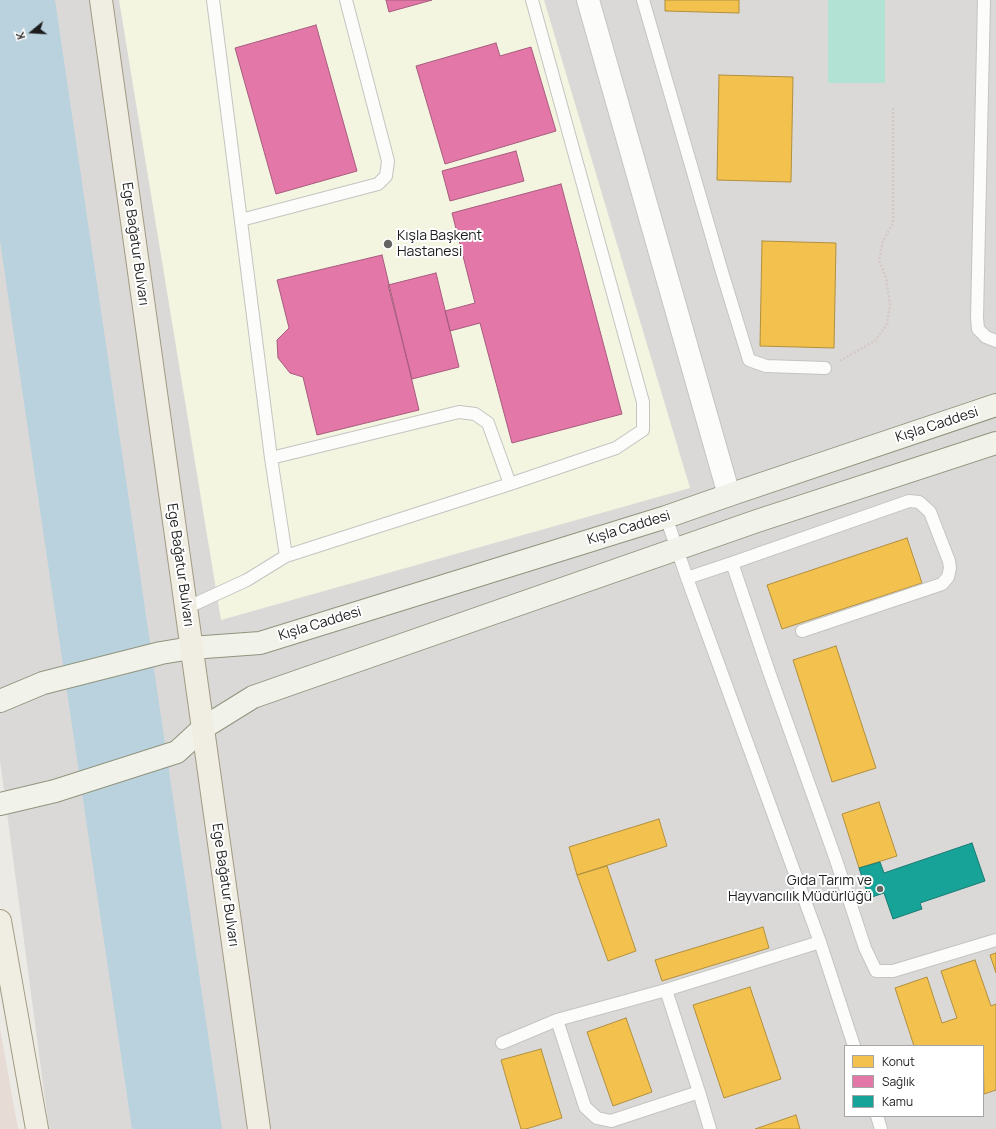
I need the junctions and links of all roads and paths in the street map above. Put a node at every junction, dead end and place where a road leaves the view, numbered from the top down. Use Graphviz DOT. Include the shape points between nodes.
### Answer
graph roads {
  1 [pos="101,0"];
  2 [pos="213,0"];
  3 [pos="346,0"];
  4 [pos="532,0"];
  5 [pos="588,0"];
  6 [pos="643,0"];
  7 [pos="984,0"];
  8 [pos="893,108"];
  9 [pos="241,220"];
  10 [pos="996,341"];
  11 [pos="825,368"];
  12 [pos="996,405"];
  13 [pos="996,443"];
  14 [pos="271,458"];
  15 [pos="510,484"];
  16 [pos="729,495"];
  17 [pos="666,517"];
  18 [pos="677,549"];
  19 [pos="286,556"];
  20 [pos="732,563"];
  21 [pos="687,578"];
  22 [pos="186,608"];
  23 [pos="802,631"];
  24 [pos="191,648"];
  25 [pos="0,701"];
  26 [pos="203,728"];
  27 [pos="0,804"];
  28 [pos="0,921"];
  29 [pos="996,940"];
  30 [pos="820,942"];
  31 [pos="666,990"];
  32 [pos="557,1020"];
  33 [pos="502,1043"];
  34 [pos="854,1045"];
  35 [pos="699,1092"];
  36 [pos="877,1117"];
  37 [pos="37,1129"];
  38 [pos="259,1129"];
  39 [pos="710,1129"];
  40 [pos="881,1129"];
  1 -- 22 [label="main road, Ege Bağatur Bulvarı"];
  2 -- 9 [label="lane"];
  3 -- 9 [label="lane" via="388,160 386,176 378,184"];
  4 -- 15 [label="lane" via="643,402 643,430 616,448"];
  5 -- 16 [label="street"];
  6 -- 11 [label="lane" via="749,360 766,366"];
  7 -- 10 [label="lane" via="977,318 978,329 986,337"];
  8 -- 11 [label="path" via="893,223 883,241 879,260 886,278 890,305 887,324 876,340"];
  9 -- 14 [label="lane"];
  12 -- 16 [label="main road, Kışla Caddesi"];
  13 -- 18 [label="main road"];
  14 -- 15 [label="lane" via="459,412 475,414 488,422"];
  14 -- 19 [label="lane"];
  15 -- 19 [label="lane"];
  16 -- 17 [label="main road, Kışla Caddesi"];
  17 -- 18 [label="lane"];
  17 -- 24 [label="main road, Kışla Caddesi" via="260,643"];
  18 -- 21 [label="lane"];
  18 -- 26 [label="main road" via="253,697"];
  19 -- 22 [label="lane" via="247,580"];
  20 -- 21 [label="lane"];
  20 -- 23 [label="lane" via="909,501 920,502 930,512 949,561 948,577 942,584"];
  20 -- 29 [label="lane" via="865,948 876,970 893,971"];
  21 -- 30 [label="lane"];
  22 -- 24 [label="main road, Ege Bağatur Bulvarı"];
  24 -- 25 [label="main road, Kışla Caddesi" via="161,653 43,684"];
  24 -- 26 [label="main road, Ege Bağatur Bulvarı"];
  26 -- 27 [label="main road" via="177,752 55,791"];
  26 -- 38 [label="main road, Ege Bağatur Bulvarı"];
  28 -- 37 [label="main road"];
  30 -- 31 [label="lane"];
  30 -- 34 [label="lane"];
  31 -- 32 [label="lane"];
  31 -- 35 [label="lane"];
  32 -- 33 [label="lane"];
  32 -- 35 [label="lane" via="585,1107 597,1118 611,1121"];
  35 -- 39 [label="lane"];
  36 -- 40 [label="lane"];
}
